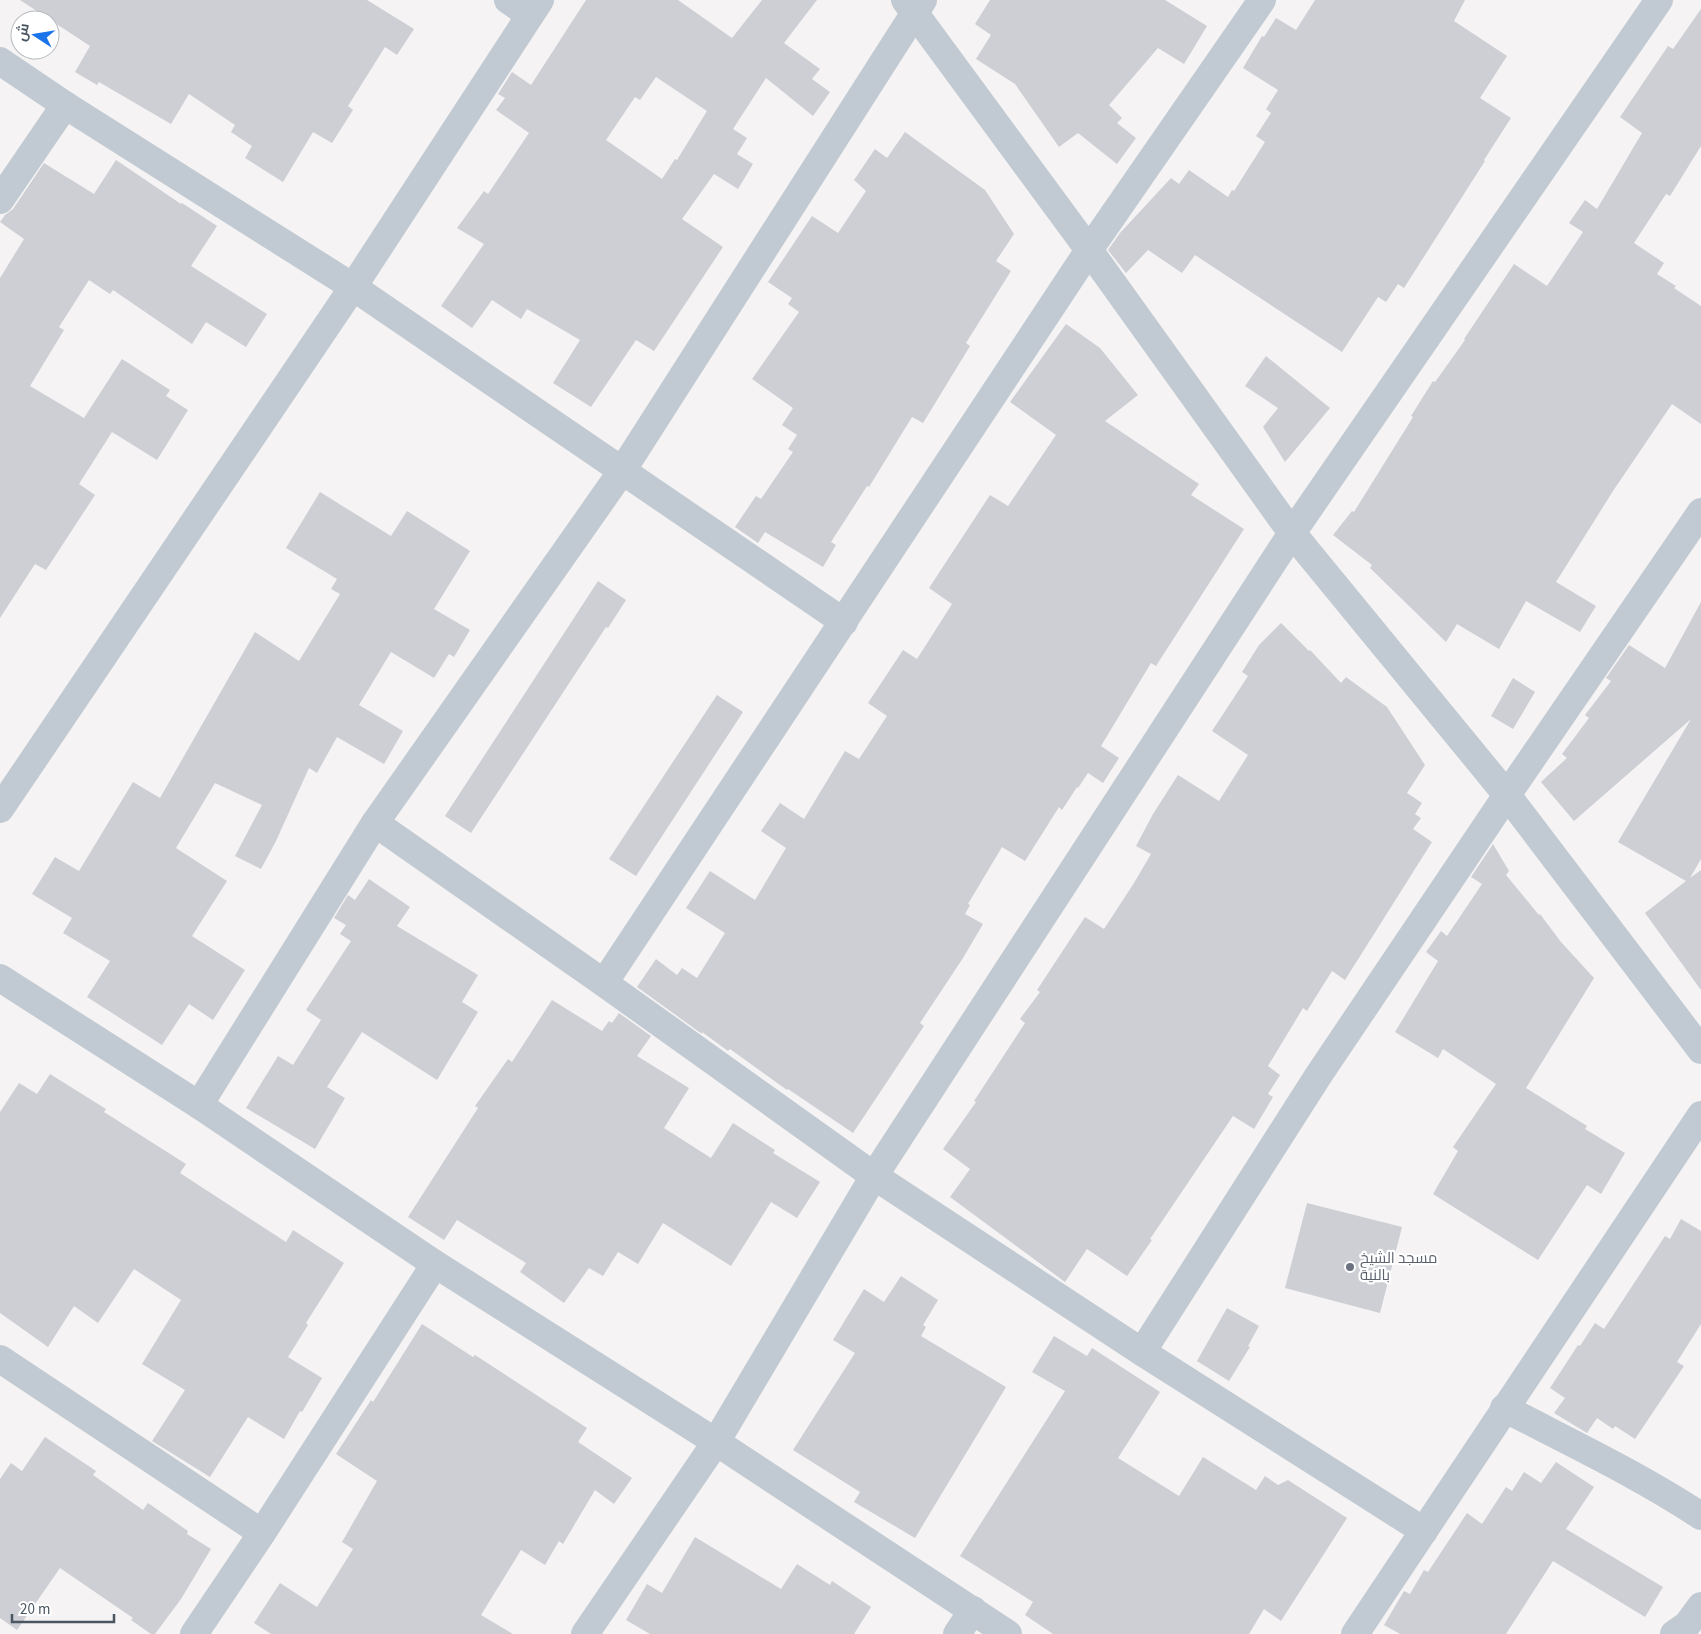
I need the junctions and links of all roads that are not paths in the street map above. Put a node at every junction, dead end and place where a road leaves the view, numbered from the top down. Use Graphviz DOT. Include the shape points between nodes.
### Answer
graph roads {
  1 [pos="508,0"];
  2 [pos="1262,0"];
  3 [pos="1659,0"];
  4 [pos="914,4"];
  5 [pos="535,8"];
  6 [pos="0,61"];
  7 [pos="65,105"];
  8 [pos="0,200"];
  9 [pos="1089,250"];
  10 [pos="353,287"];
  11 [pos="622,470"];
  12 [pos="1701,512"];
  13 [pos="1292,533"];
  14 [pos="844,622"];
  15 [pos="1507,795"];
  16 [pos="0,809"];
  17 [pos="374,823"];
  18 [pos="0,978"];
  19 [pos="604,983"];
  20 [pos="1701,1050"];
  21 [pos="198,1105"];
  22 [pos="1701,1115"];
  23 [pos="874,1176"];
  24 [pos="434,1264"];
  25 [pos="1142,1352"];
  26 [pos="4,1370"];
  27 [pos="1504,1408"];
  28 [pos="716,1442"];
  29 [pos="1701,1516"];
  30 [pos="1424,1531"];
  31 [pos="262,1533"];
  32 [pos="973,1610"];
  33 [pos="194,1634"];
  34 [pos="585,1634"];
  35 [pos="957,1634"];
  36 [pos="1008,1634"];
  37 [pos="1355,1634"];
  1 -- 5 [label="street"];
  2 -- 9 [label="street"];
  3 -- 13 [label="street"];
  4 -- 9 [label="street"];
  4 -- 11 [label="street"];
  5 -- 10 [label="street"];
  6 -- 7 [label="street"];
  7 -- 8 [label="street"];
  7 -- 10 [label="street"];
  9 -- 13 [label="street"];
  9 -- 14 [label="street"];
  10 -- 11 [label="street"];
  10 -- 16 [label="street"];
  11 -- 14 [label="street"];
  11 -- 17 [label="street"];
  12 -- 15 [label="street"];
  13 -- 15 [label="street"];
  13 -- 23 [label="street"];
  14 -- 19 [label="street"];
  15 -- 20 [label="street"];
  15 -- 25 [label="street" via="1318,1076"];
  17 -- 19 [label="street"];
  17 -- 21 [label="street"];
  18 -- 21 [label="street"];
  19 -- 23 [label="street"];
  21 -- 24 [label="street"];
  22 -- 27 [label="street"];
  23 -- 25 [label="street"];
  23 -- 28 [label="street"];
  24 -- 28 [label="street"];
  24 -- 31 [label="street"];
  25 -- 30 [label="street"];
  26 -- 31 [label="street"];
  27 -- 29 [label="street" via="1616,1466"];
  27 -- 30 [label="street"];
  28 -- 32 [label="street"];
  28 -- 34 [label="street"];
  30 -- 37 [label="street"];
  31 -- 33 [label="street"];
  32 -- 35 [label="street"];
  32 -- 36 [label="street"];
}
